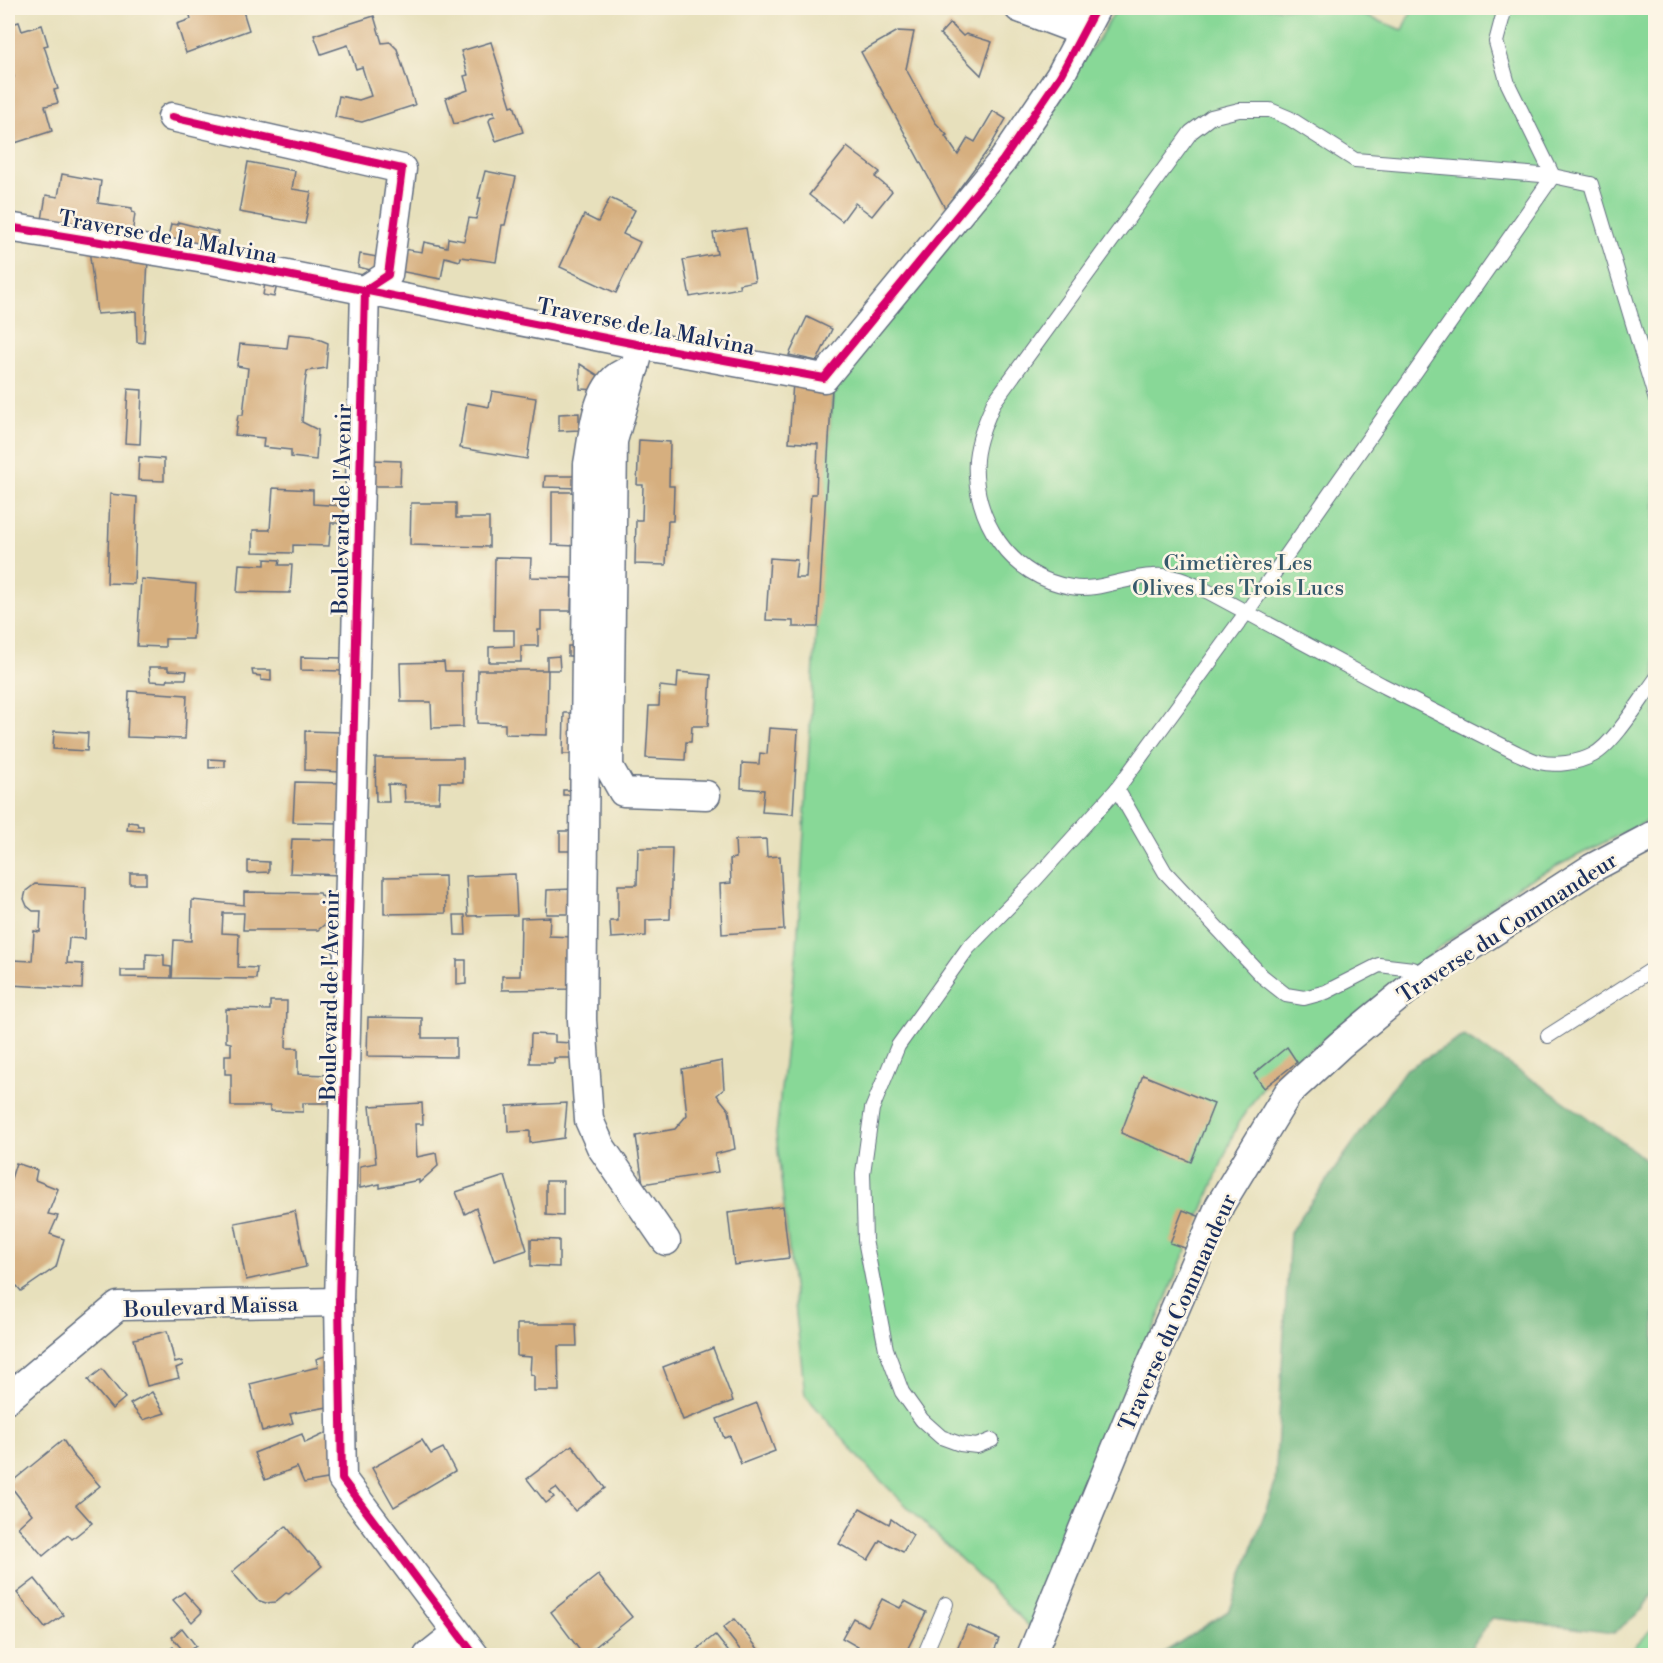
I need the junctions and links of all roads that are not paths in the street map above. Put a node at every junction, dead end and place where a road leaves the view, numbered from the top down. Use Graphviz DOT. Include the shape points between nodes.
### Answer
graph roads {
  1 [pos="1019,8"];
  2 [pos="1505,8"];
  3 [pos="1089,20"];
  4 [pos="172,117"];
  5 [pos="1553,176"];
  6 [pos="8,227"];
  7 [pos="365,290"];
  8 [pos="638,356"];
  9 [pos="1656,400"];
  10 [pos="1246,613"];
  11 [pos="1656,679"];
  12 [pos="1117,789"];
  13 [pos="706,795"];
  14 [pos="1656,834"];
  15 [pos="1656,967"];
  16 [pos="1420,979"];
  17 [pos="1548,1036"];
  18 [pos="666,1241"];
  19 [pos="339,1302"];
  20 [pos="8,1398"];
  21 [pos="992,1440"];
  22 [pos="946,1604"];
  23 [pos="457,1633"];
  24 [pos="428,1656"];
  25 [pos="475,1656"];
  26 [pos="924,1656"];
  27 [pos="1031,1656"];
  1 -- 3 [label="street"];
  2 -- 5 [label="lane" via="1496,42 1502,63 1512,93"];
  3 -- 8 [label="street, Traverse de la Malvina" via="1060,76 1004,160 825,378"];
  4 -- 7 [label="street" via="402,169 388,275"];
  5 -- 9 [label="lane" via="1592,184"];
  5 -- 10 [label="lane"];
  5 -- 10 [label="lane" via="1369,163 1355,160 1270,110 1239,110 1210,117 1191,132 994,402 976,459 977,491 996,540 1012,559 1052,582 1071,587 1089,588 1152,576 1174,578"];
  6 -- 7 [label="street, Traverse de la Malvina"];
  7 -- 8 [label="street, Traverse de la Malvina"];
  7 -- 19 [label="street, Boulevard de l'Avenir"];
  8 -- 13 [label="street" via="613,441 609,767 623,792"];
  8 -- 18 [label="street" via="609,385 598,406 588,465 582,1020 589,1120 601,1147"];
  10 -- 11 [label="lane" via="1539,762 1556,764 1593,755 1607,744"];
  10 -- 12 [label="lane"];
  12 -- 16 [label="lane" via="1165,872 1262,976 1286,995 1304,998 1326,992 1379,965 1413,969"];
  12 -- 21 [label="lane" via="962,957 898,1046 872,1109 863,1173 865,1240 886,1348 902,1392 922,1420 941,1437 977,1446"];
  14 -- 16 [label="street, Traverse du Commandeur" via="1592,868"];
  15 -- 17 [label="lane"];
  16 -- 27 [label="street, Traverse du Commandeur" via="1288,1093 1220,1206"];
  19 -- 20 [label="street, Boulevard Maïssa" via="118,1306"];
  19 -- 23 [label="street, Boulevard de l'Avenir" via="342,1479"];
  22 -- 26 [label="lane"];
  23 -- 24 [label="street"];
  23 -- 25 [label="street, Boulevard de l'Avenir"];
}
